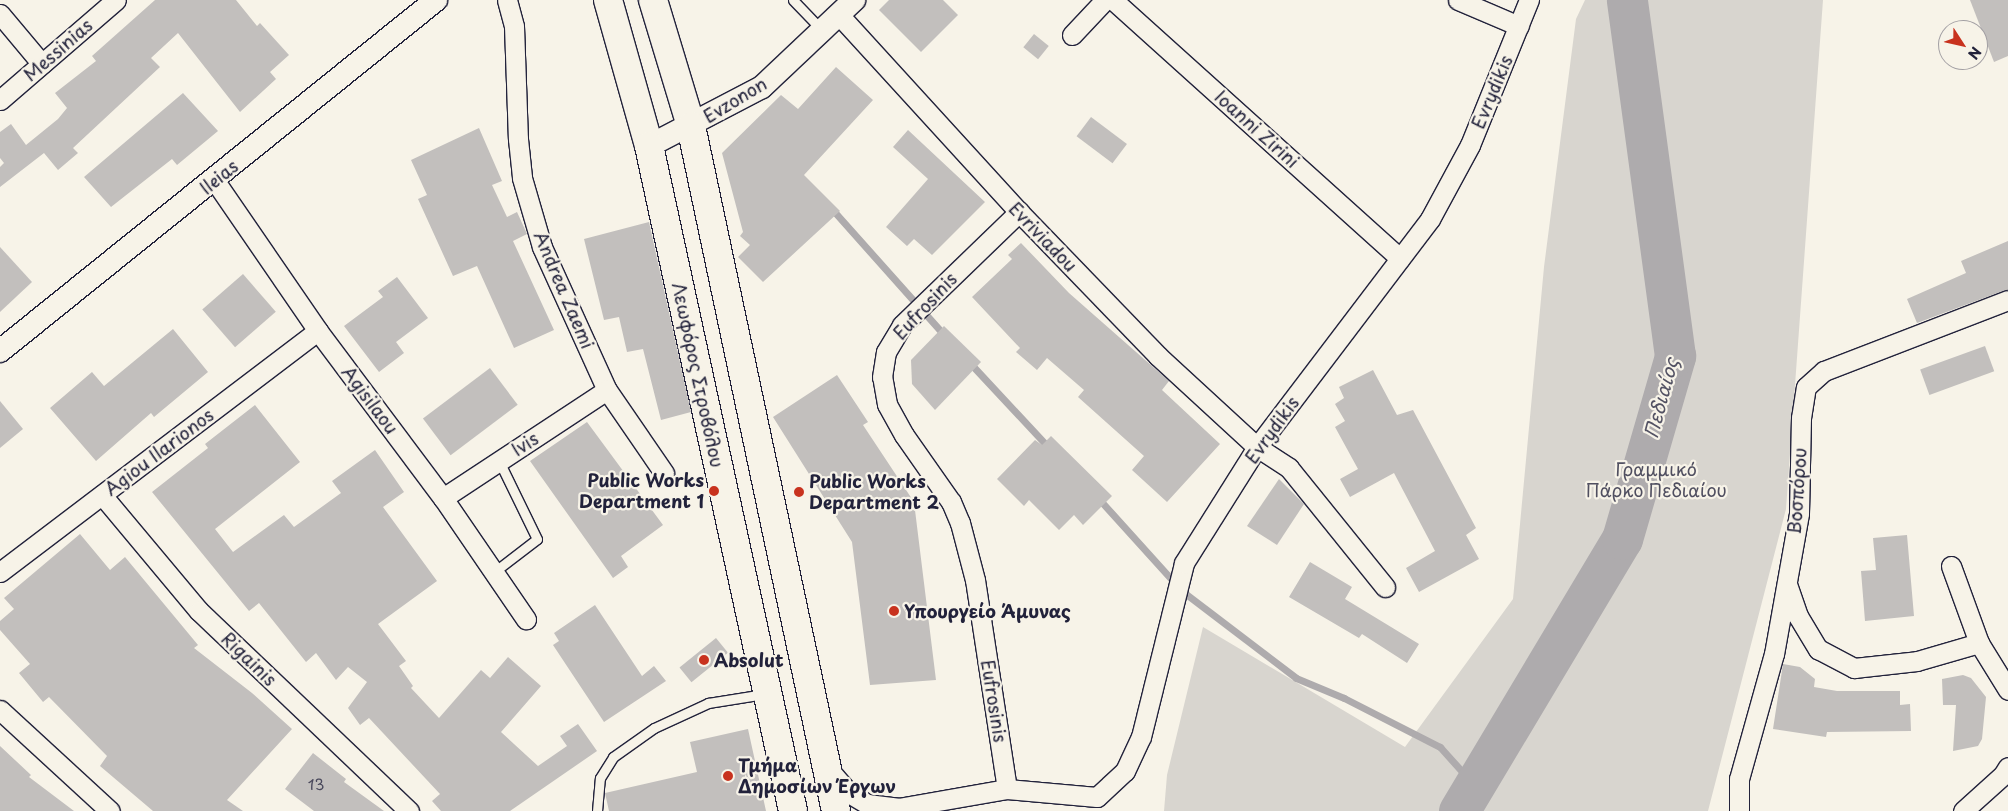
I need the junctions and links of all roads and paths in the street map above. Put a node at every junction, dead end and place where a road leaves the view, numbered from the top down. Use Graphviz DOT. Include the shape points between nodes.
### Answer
graph roads {
  1 [pos="116,0"];
  2 [pos="436,0"];
  3 [pos="507,0"];
  4 [pos="608,0"];
  5 [pos="653,0"];
  6 [pos="793,0"];
  7 [pos="1105,0"];
  8 [pos="1113,0"];
  9 [pos="1458,0"];
  10 [pos="1529,0"];
  11 [pos="0,14"];
  12 [pos="839,16"];
  13 [pos="1519,26"];
  14 [pos="1072,35"];
  15 [pos="42,64"];
  16 [pos="0,100"];
  17 [pos="691,126"];
  18 [pos="649,146"];
  19 [pos="214,181"];
  20 [pos="1019,212"];
  21 [pos="1400,258"];
  22 [pos="2008,300"];
  23 [pos="318,331"];
  24 [pos="0,351"];
  25 [pos="608,390"];
  26 [pos="1257,448"];
  27 [pos="499,461"];
  28 [pos="664,473"];
  29 [pos="102,495"];
  30 [pos="443,498"];
  31 [pos="1951,566"];
  32 [pos="0,572"];
  33 [pos="494,572"];
  34 [pos="1787,582"];
  35 [pos="1385,587"];
  36 [pos="526,619"];
  37 [pos="1979,643"];
  38 [pos="2008,690"];
  39 [pos="767,694"];
  40 [pos="0,710"];
  41 [pos="2008,767"];
  42 [pos="827,768"];
  43 [pos="1007,789"];
  44 [pos="896,809"];
  45 [pos="110,811"];
  46 [pos="409,811"];
  47 [pos="597,811"];
  48 [pos="793,811"];
  49 [pos="836,811"];
  50 [pos="1739,811"];
  51 [pos="1963,811"];
  1 -- 15 [label="street, Messinias"];
  2 -- 19 [label="street, Ileias"];
  3 -- 25 [label="street, Andrea Zaemi" via="514,26 522,178 542,247"];
  4 -- 18 [label="main road, Λεωφόρος Στροβόλου"];
  5 -- 17 [label="main road"];
  6 -- 12 [label="lane"];
  7 -- 14 [label="street"];
  8 -- 21 [label="street, Ioanni Zirini"];
  9 -- 13 [label="street"];
  10 -- 13 [label="street, Evrydikis"];
  11 -- 15 [label="street"];
  12 -- 17 [label="street, Evzonon" via="762,87"];
  12 -- 20 [label="street, Evriviadou"];
  13 -- 21 [label="street, Evrydikis" via="1450,184 1430,219"];
  15 -- 16 [label="street, Messinias"];
  17 -- 18 [label="street, Evzonon"];
  17 -- 42 [label="main road"];
  18 -- 39 [label="main road, Λεωφόρος Στροβόλου"];
  19 -- 23 [label="street, Agisilaou"];
  19 -- 24 [label="street, Ileias"];
  20 -- 26 [label="street, Evriviadou" via="1158,356"];
  20 -- 43 [label="street, Eufrosinis" via="902,325 886,352 882,376 887,404 904,435 951,502 964,537 975,580"];
  21 -- 26 [label="street, Evrydikis"];
  22 -- 34 [label="street, Βοσπόρου" via="1824,371 1806,387 1801,418 1799,513"];
  23 -- 29 [label="street, Agiou Ilarionos"];
  23 -- 30 [label="street, Agisilaou"];
  25 -- 27 [label="street, Ivis"];
  25 -- 28 [label="street, Andrea Zaemi"];
  26 -- 35 [label="street, Evriviadou" via="1289,468"];
  26 -- 43 [label="street, Evrydikis" via="1194,546 1178,580 1141,738 1125,771 1097,797"];
  27 -- 30 [label="street, Ivis"];
  27 -- 33 [label="lane" via="536,539"];
  29 -- 32 [label="street, Agiou Ilarionos"];
  29 -- 46 [label="street, Rigainis" via="199,611"];
  30 -- 33 [label="street, Agisilaou"];
  31 -- 37 [label="street"];
  33 -- 36 [label="street, Agisilaou"];
  34 -- 37 [label="street" via="1798,616 1818,649 1854,668 1917,661"];
  34 -- 50 [label="street, Βοσπόρου" via="1774,654 1739,779"];
  37 -- 38 [label="street"];
  39 -- 47 [label="lane" via="708,703 654,728 613,757 600,778"];
  39 -- 48 [label="main road, Λεωφόρος Στροβόλου"];
  40 -- 45 [label="street"];
  41 -- 51 [label="street" via="2004,775"];
  42 -- 44 [label="street, Evrydikis" via="849,794 867,804"];
  42 -- 49 [label="main road"];
  43 -- 44 [label="street, Evrydikis"];
}
